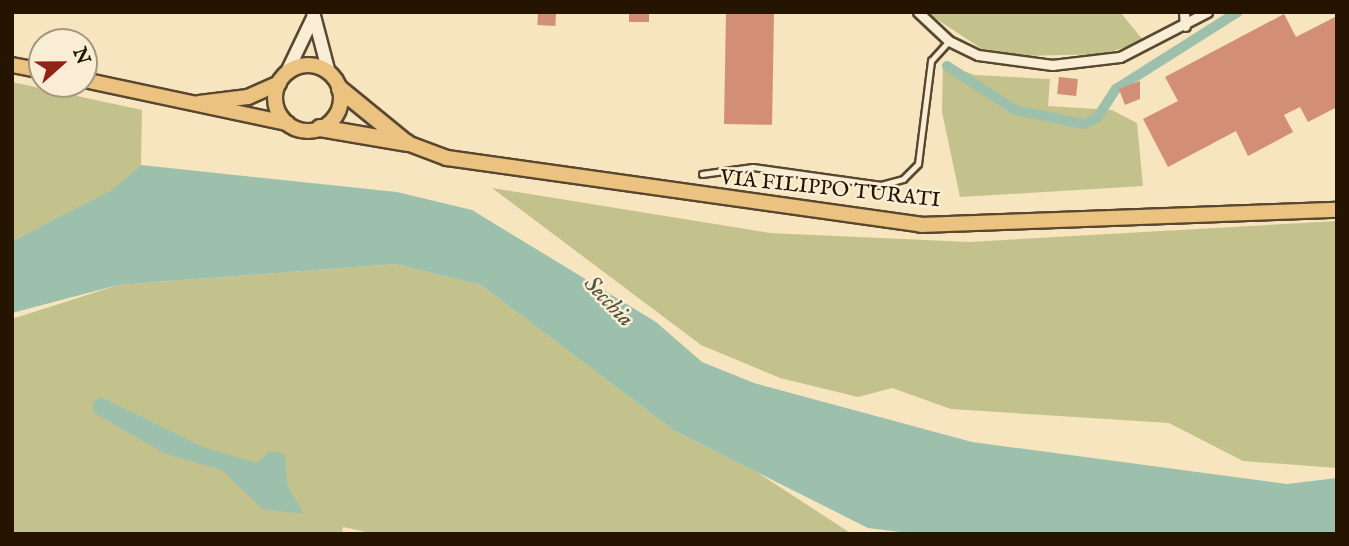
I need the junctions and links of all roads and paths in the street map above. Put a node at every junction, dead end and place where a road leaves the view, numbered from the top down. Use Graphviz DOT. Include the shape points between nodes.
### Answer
graph roads {
  1 [pos="918,12"];
  2 [pos="1184,12"];
  3 [pos="1207,12"];
  4 [pos="313,15"];
  5 [pos="1185,26"];
  6 [pos="949,41"];
  7 [pos="329,73"];
  8 [pos="283,77"];
  9 [pos="98,82"];
  10 [pos="340,89"];
  11 [pos="198,103"];
  12 [pos="287,123"];
  13 [pos="320,128"];
  14 [pos="407,143"];
  15 [pos="702,174"];
  16 [pos="1337,210"];
  1 -- 6 [label="street"];
  2 -- 5 [label="street"];
  3 -- 5 [label="street"];
  4 -- 7 [label="street"];
  4 -- 8 [label="street"];
  5 -- 6 [label="street" via="1096,64 1020,63"];
  6 -- 15 [label="lane" via="932,61 920,156 903,179 881,184 753,167"];
  7 -- 8 [label="main road" via="309,65"];
  7 -- 10 [label="main road"];
  8 -- 11 [label="main road" via="248,97"];
  8 -- 12 [label="main road" via="276,104"];
  9 -- 11 [label="main road"];
  10 -- 13 [label="main road" via="335,117"];
  10 -- 14 [label="highway"];
  11 -- 12 [label="main road"];
  12 -- 13 [label="main road"];
  13 -- 14 [label="highway"];
  14 -- 16 [label="main road, VIA FILIPPO TURATI" via="447,158 921,225"];
}
